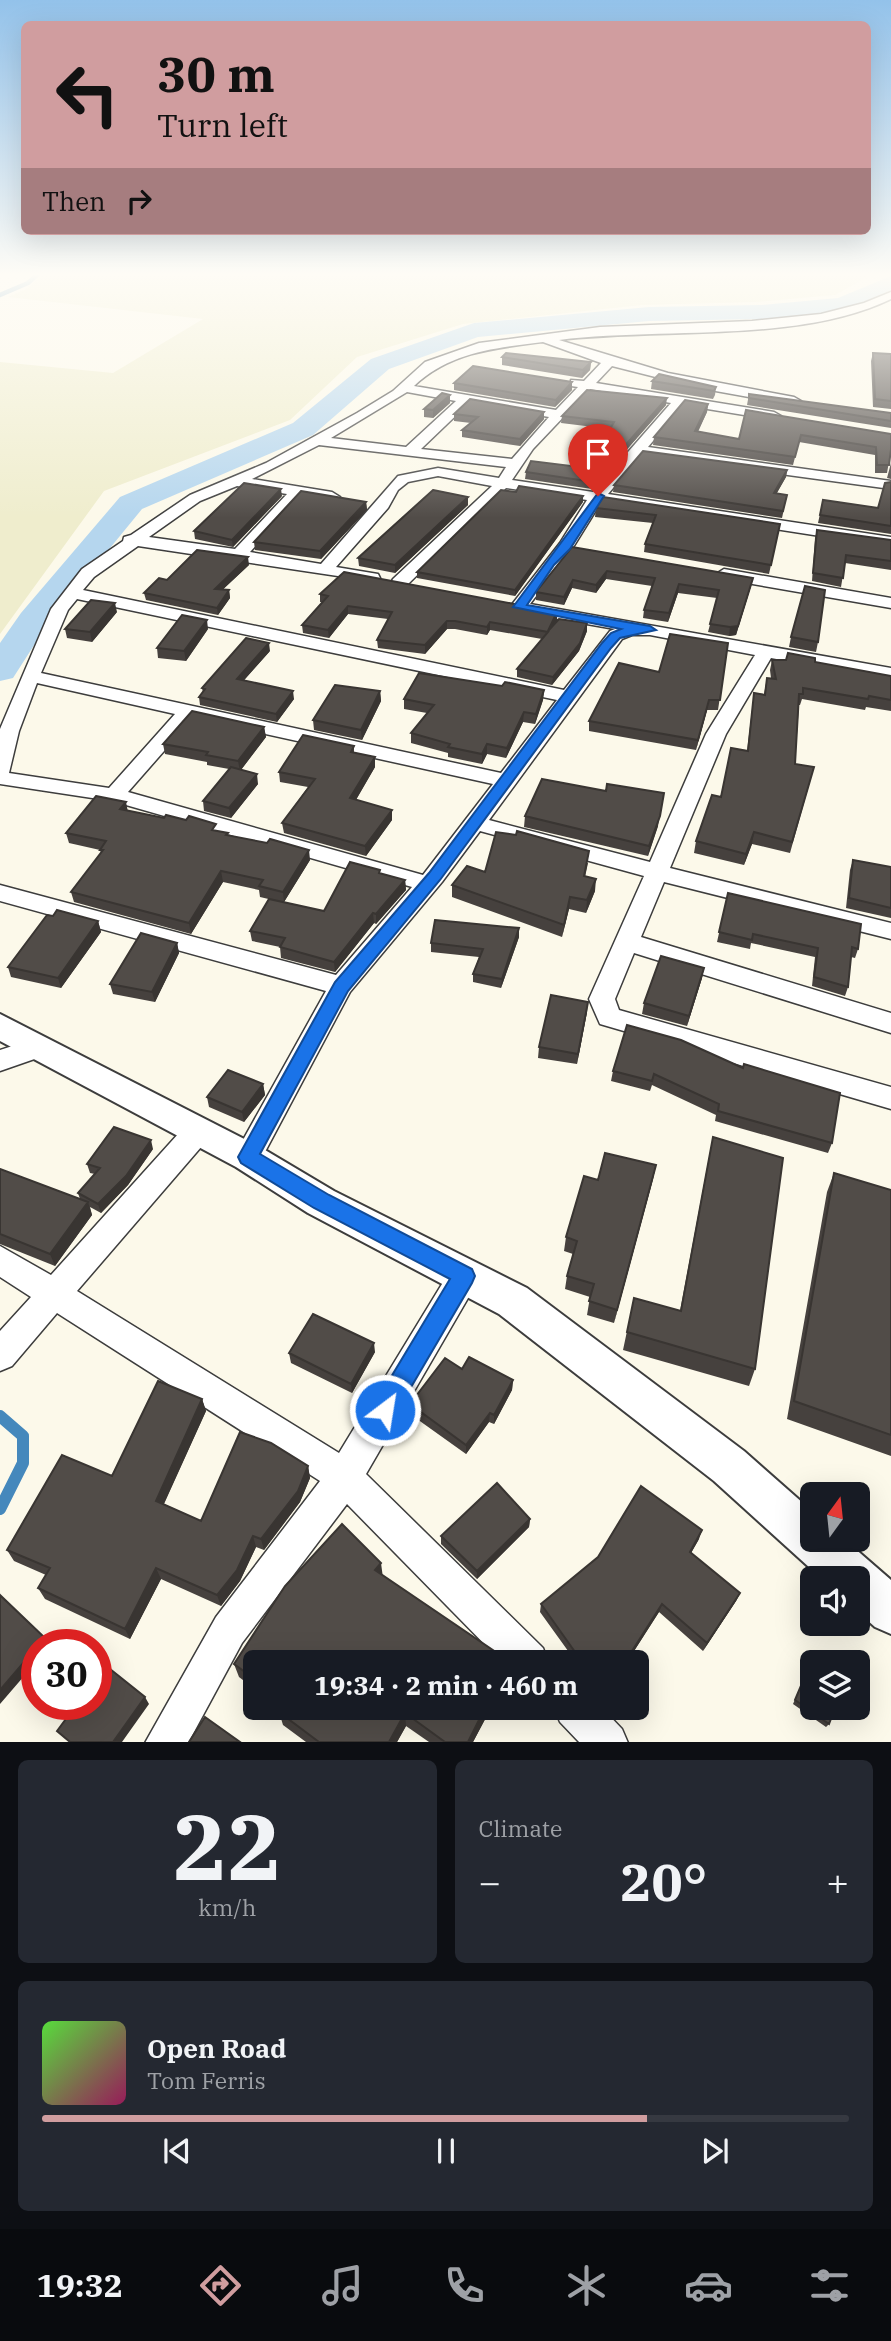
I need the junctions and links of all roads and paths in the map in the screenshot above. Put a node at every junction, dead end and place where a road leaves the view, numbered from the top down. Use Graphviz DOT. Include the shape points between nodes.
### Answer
graph roads {
  1 [pos="456,355"];
  2 [pos="591,355"];
  3 [pos="440,361"];
  4 [pos="609,362"];
  5 [pos="467,365"];
  6 [pos="559,380"];
  7 [pos="585,385"];
  8 [pos="404,388"];
  9 [pos="466,399"];
  10 [pos="680,401"];
  11 [pos="804,403"];
  12 [pos="558,414"];
  13 [pos="790,419"];
  14 [pos="317,441"];
  15 [pos="638,450"];
  16 [pos="409,452"];
  17 [pos="516,464"];
  18 [pos="236,481"];
  19 [pos="503,483"];
  20 [pos="891,485"];
  21 [pos="298,491"];
  22 [pos="598,496"];
  23 [pos="383,505"];
  24 [pos="130,540"];
  25 [pos="891,542"];
  26 [pos="239,554"];
  27 [pos="326,568"];
  28 [pos="709,572"];
  29 [pos="399,583"];
  30 [pos="426,589"];
  31 [pos="72,593"];
  32 [pos="891,603"];
  33 [pos="513,606"];
  34 [pos="650,630"];
  35 [pos="766,651"];
  36 [pos="891,674"];
  37 [pos="30,676"];
  38 [pos="569,696"];
  39 [pos="189,710"];
  40 [pos="0,771"];
  41 [pos="0,778"];
  42 [pos="507,781"];
  43 [pos="114,795"];
  44 [pos="475,823"];
  45 [pos="657,872"];
  46 [pos="428,884"];
  47 [pos="0,893"];
  48 [pos="891,931"];
  49 [pos="627,942"];
  50 [pos="341,986"];
  51 [pos="891,1023"];
  52 [pos="0,1026"];
  53 [pos="37,1048"];
  54 [pos="0,1061"];
  55 [pos="891,1098"];
  56 [pos="198,1131"];
  57 [pos="248,1157"];
  58 [pos="0,1260"];
  59 [pos="464,1276"];
  60 [pos="55,1296"];
  61 [pos="0,1355"];
  62 [pos="345,1477"];
  63 [pos="840,1566"];
  64 [pos="870,1592"];
  65 [pos="891,1611"];
  66 [pos="516,1650"];
  67 [pos="586,1720"];
  68 [pos="165,1742"];
  69 [pos="608,1742"];
  1 -- 3 [label="street"];
  2 -- 4 [label="street"];
  3 -- 5 [label="street"];
  3 -- 8 [label="street"];
  4 -- 7 [label="street"];
  4 -- 11 [label="street"];
  6 -- 7 [label="street"];
  7 -- 10 [label="street"];
  7 -- 12 [label="street"];
  8 -- 9 [label="street"];
  8 -- 14 [label="street"];
  9 -- 12 [label="street"];
  9 -- 16 [label="street"];
  10 -- 13 [label="street"];
  10 -- 15 [label="street"];
  12 -- 17 [label="street"];
  14 -- 16 [label="street"];
  14 -- 18 [label="street"];
  15 -- 20 [label="street"];
  15 -- 22 [label="street"];
  16 -- 17 [label="street"];
  17 -- 19 [label="street"];
  18 -- 21 [label="street"];
  18 -- 24 [label="street" via="195,498"];
  19 -- 22 [label="street"];
  19 -- 23 [label="street" via="438,472 418,474 392,488"];
  19 -- 29 [label="street"];
  21 -- 23 [label="street"];
  21 -- 26 [label="street"];
  22 -- 25 [label="street"];
  22 -- 33 [label="street" via="573,547 550,563"];
  23 -- 27 [label="street"];
  24 -- 26 [label="street"];
  24 -- 31 [label="street" via="88,573"];
  26 -- 27 [label="street"];
  27 -- 29 [label="street"];
  28 -- 32 [label="street"];
  29 -- 30 [label="street"];
  31 -- 37 [label="street"];
  31 -- 38 [label="street"];
  33 -- 34 [label="street"];
  34 -- 35 [label="street"];
  34 -- 38 [label="street" via="616,635"];
  35 -- 36 [label="street"];
  35 -- 45 [label="street" via="716,734"];
  37 -- 39 [label="street"];
  37 -- 40 [label="street"];
  38 -- 42 [label="street"];
  39 -- 42 [label="street"];
  39 -- 43 [label="street"];
  41 -- 43 [label="street"];
  42 -- 44 [label="street"];
  43 -- 46 [label="street"];
  44 -- 45 [label="street"];
  44 -- 46 [label="street"];
  45 -- 48 [label="street"];
  45 -- 49 [label="street"];
  46 -- 50 [label="street"];
  47 -- 50 [label="street"];
  49 -- 51 [label="street"];
  49 -- 55 [label="street" via="602,999 609,1017"];
  50 -- 57 [label="street"];
  52 -- 53 [label="street"];
  53 -- 54 [label="street"];
  53 -- 56 [label="street"];
  56 -- 57 [label="street"];
  56 -- 60 [label="street"];
  57 -- 59 [label="street" via="321,1202"];
  58 -- 60 [label="street"];
  59 -- 62 [label="street"];
  59 -- 63 [label="street" via="550,1326 729,1466"];
  60 -- 61 [label="street"];
  60 -- 62 [label="street"];
  62 -- 66 [label="street"];
  62 -- 68 [label="street" via="229,1630"];
  64 -- 65 [label="street"];
  67 -- 69 [label="street"];
}
